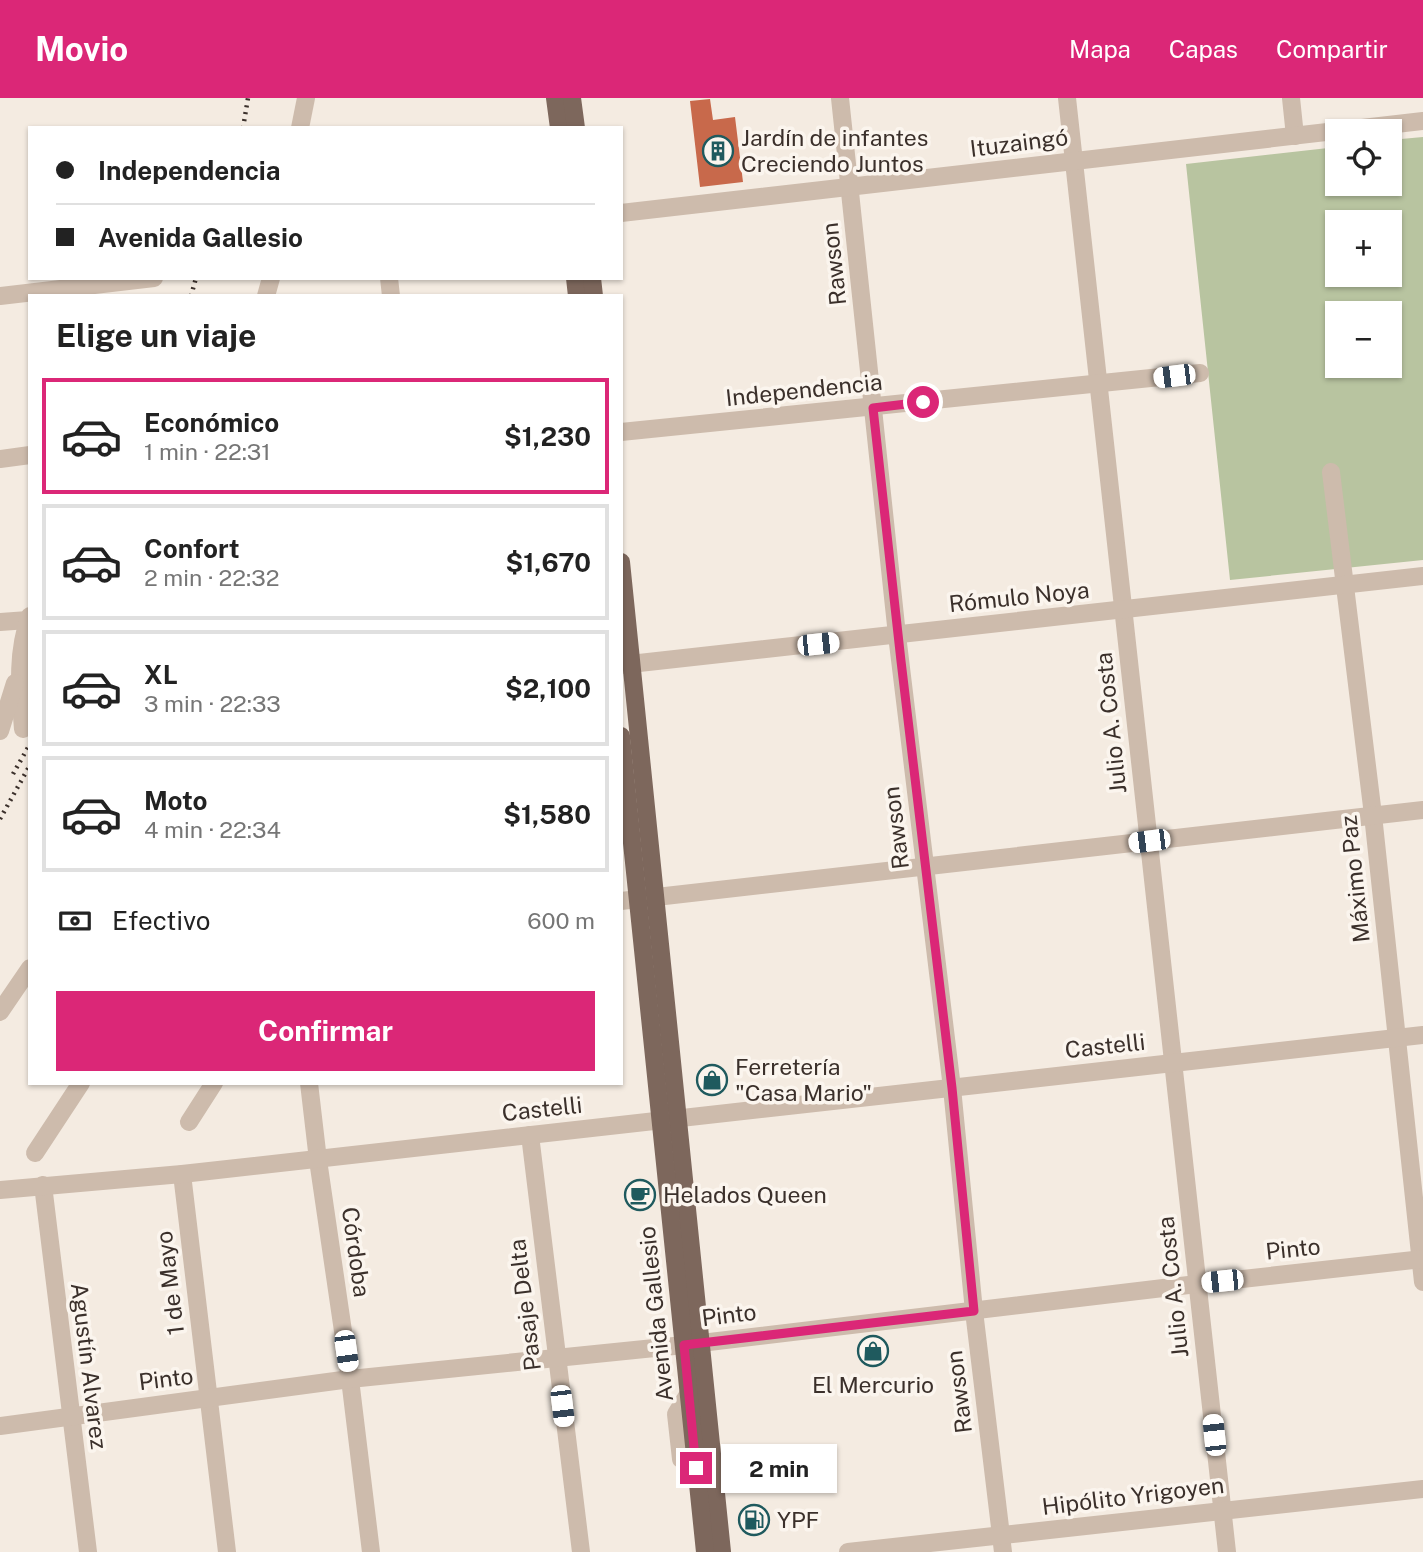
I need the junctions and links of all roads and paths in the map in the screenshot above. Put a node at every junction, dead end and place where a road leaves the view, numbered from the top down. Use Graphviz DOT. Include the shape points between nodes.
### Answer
graph roads {
  1 [pos="306,98"];
  2 [pos="555,98"];
  3 [pos="572,98"];
  4 [pos="840,98"];
  5 [pos="1067,98"];
  6 [pos="1291,98"];
  7 [pos="1423,121"];
  8 [pos="300,126"];
  9 [pos="558,126"];
  10 [pos="576,126"];
  11 [pos="1295,136"];
  12 [pos="1074,161"];
  13 [pos="850,187"];
  14 [pos="623,213"];
  15 [pos="150,284"];
  16 [pos="0,296"];
  17 [pos="1200,373"];
  18 [pos="1099,384"];
  19 [pos="873,408"];
  20 [pos="623,432"];
  21 [pos="28,456"];
  22 [pos="0,459"];
  23 [pos="1331,472"];
  24 [pos="1423,576"];
  25 [pos="1344,585"];
  26 [pos="623,603"];
  27 [pos="1123,610"];
  28 [pos="28,618"];
  29 [pos="0,622"];
  30 [pos="28,622"];
  31 [pos="898,635"];
  32 [pos="626,665"];
  33 [pos="19,669"];
  34 [pos="27,729"];
  35 [pos="0,732"];
  36 [pos="623,755"];
  37 [pos="1423,810"];
  38 [pos="1373,816"];
  39 [pos="1149,841"];
  40 [pos="925,866"];
  41 [pos="638,899"];
  42 [pos="28,971"];
  43 [pos="0,1012"];
  44 [pos="1423,1035"];
  45 [pos="1396,1038"];
  46 [pos="1173,1063"];
  47 [pos="79,1085"];
  48 [pos="213,1085"];
  49 [pos="309,1085"];
  50 [pos="952,1088"];
  51 [pos="669,1120"];
  52 [pos="189,1122"];
  53 [pos="530,1135"];
  54 [pos="35,1153"];
  55 [pos="318,1160"];
  56 [pos="182,1174"];
  57 [pos="43,1185"];
  58 [pos="0,1190"];
  59 [pos="1422,1259"];
  60 [pos="1423,1282"];
  61 [pos="1197,1284"];
  62 [pos="974,1311"];
  63 [pos="692,1344"];
  64 [pos="556,1357"];
  65 [pos="350,1379"];
  66 [pos="209,1398"];
  67 [pos="71,1416"];
  68 [pos="0,1426"];
  69 [pos="1423,1489"];
  70 [pos="1222,1510"];
  71 [pos="1002,1544"];
  72 [pos="88,1552"];
  73 [pos="227,1552"];
  74 [pos="370,1552"];
  75 [pos="581,1552"];
  76 [pos="705,1552"];
  77 [pos="722,1552"];
  78 [pos="848,1552"];
  79 [pos="1227,1552"];
  1 -- 8 [label="street"];
  2 -- 9 [label="main road"];
  3 -- 10 [label="main road"];
  4 -- 13 [label="street, Rawson"];
  5 -- 12 [label="street, Julio A. Costa"];
  6 -- 11 [label="street"];
  7 -- 11 [label="street, Ituzaingó"];
  11 -- 12 [label="street, Ituzaingó"];
  12 -- 13 [label="street, Ituzaingó"];
  12 -- 18 [label="street, Julio A. Costa"];
  13 -- 14 [label="street, Ituzaingó"];
  13 -- 19 [label="street, Rawson"];
  15 -- 16 [label="street"];
  17 -- 18 [label="street, Independencia"];
  18 -- 19 [label="street, Independencia"];
  18 -- 27 [label="street, Julio A. Costa"];
  19 -- 20 [label="street, Independencia"];
  19 -- 31 [label="street, Rawson"];
  21 -- 22 [label="street"];
  23 -- 25 [label="street, Máximo Paz"];
  24 -- 25 [label="street, Rómulo Noya"];
  25 -- 27 [label="street, Rómulo Noya"];
  25 -- 38 [label="street, Máximo Paz"];
  26 -- 32 [label="main road, Avenida Gallesio"];
  27 -- 31 [label="street, Rómulo Noya"];
  27 -- 39 [label="street, Julio A. Costa"];
  28 -- 29 [label="street"];
  30 -- 33 [label="street"];
  31 -- 32 [label="street, Rómulo Noya"];
  31 -- 40 [label="street, Rawson"];
  32 -- 41 [label="main road, Avenida Gallesio"];
  33 -- 34 [label="street"];
  33 -- 35 [label="street"];
  34 -- 35 [label="street"];
  36 -- 41 [label="main road, Avenida Gallesio"];
  37 -- 38 [label="street"];
  38 -- 39 [label="street"];
  38 -- 45 [label="street, Máximo Paz"];
  39 -- 40 [label="street"];
  39 -- 46 [label="street, Julio A. Costa"];
  40 -- 41 [label="street"];
  40 -- 50 [label="street, Rawson"];
  41 -- 51 [label="main road, Avenida Gallesio"];
  42 -- 43 [label="street"];
  44 -- 45 [label="street, Castelli"];
  45 -- 46 [label="street, Castelli"];
  45 -- 59 [label="street, Máximo Paz"];
  46 -- 50 [label="street, Castelli"];
  46 -- 61 [label="street, Julio A. Costa"];
  47 -- 54 [label="street"];
  48 -- 52 [label="street"];
  49 -- 55 [label="street, Córdoba"];
  50 -- 51 [label="street, Castelli"];
  50 -- 62 [label="street, Rawson"];
  51 -- 53 [label="street, Castelli"];
  51 -- 63 [label="main road, Avenida Gallesio"];
  53 -- 55 [label="street, Castelli"];
  53 -- 64 [label="street, Pasaje Delta"];
  55 -- 56 [label="street, Castelli"];
  55 -- 65 [label="street, Córdoba"];
  56 -- 57 [label="street, Castelli"];
  56 -- 66 [label="street, 1 de Mayo"];
  57 -- 58 [label="street, Castelli"];
  57 -- 67 [label="street, Agustín Alvarez"];
  59 -- 60 [label="street, Máximo Paz"];
  59 -- 61 [label="street, Pinto"];
  61 -- 62 [label="street, Pinto"];
  61 -- 70 [label="street, Julio A. Costa"];
  62 -- 63 [label="street, Pinto"];
  62 -- 71 [label="street, Rawson"];
  63 -- 64 [label="street, Pinto"];
  63 -- 76 [label="main road, Avenida Gallesio" via="689,1393"];
  63 -- 77 [label="main road, Avenida Gallesio"];
  64 -- 65 [label="street, Pinto"];
  64 -- 75 [label="street, Pasaje Delta"];
  65 -- 66 [label="street, Pinto"];
  65 -- 74 [label="street, Córdoba"];
  66 -- 67 [label="street, Pinto"];
  66 -- 73 [label="street, 1 de Mayo"];
  67 -- 68 [label="street, Pinto"];
  67 -- 72 [label="street, Agustín Alvarez"];
  69 -- 70 [label="street, Hipólito Yrigoyen"];
  70 -- 71 [label="street, Hipólito Yrigoyen"];
  70 -- 79 [label="street, Julio A. Costa"];
  71 -- 78 [label="street, Hipólito Yrigoyen"];
}
